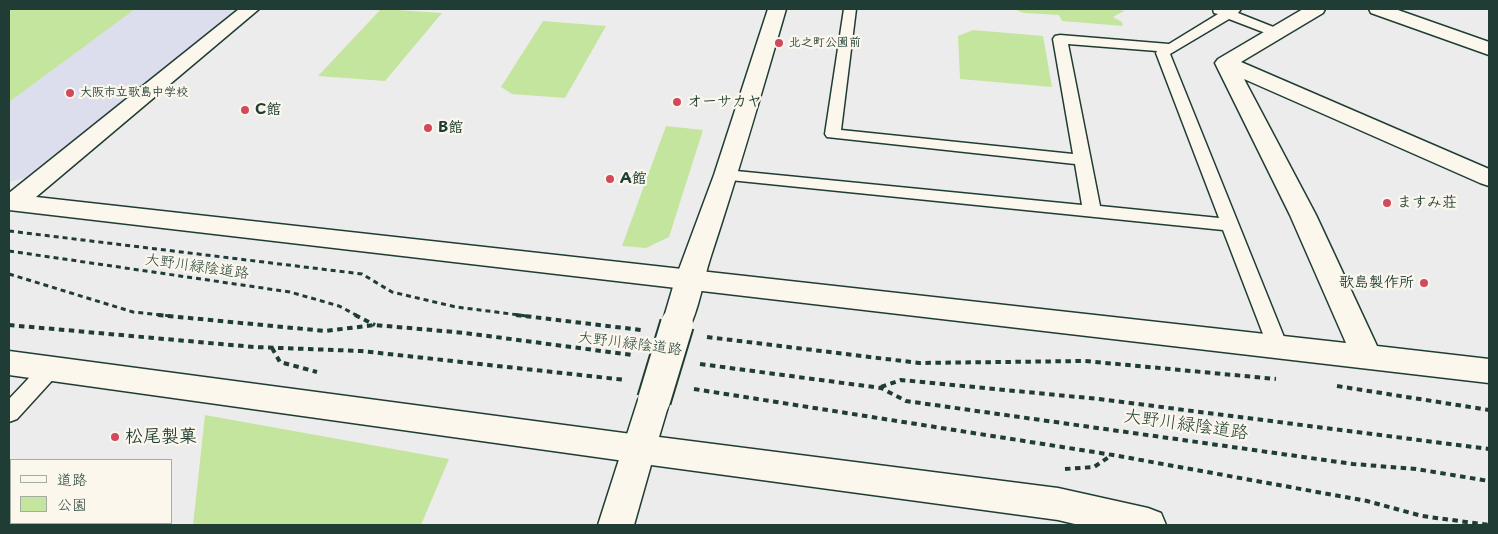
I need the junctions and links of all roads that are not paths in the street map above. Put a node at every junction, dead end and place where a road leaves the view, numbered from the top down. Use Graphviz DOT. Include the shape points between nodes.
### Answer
graph roads {
  1 [pos="250,9"];
  2 [pos="777,9"];
  3 [pos="850,9"];
  4 [pos="1316,9"];
  5 [pos="1378,9"];
  6 [pos="1418,9"];
  7 [pos="1226,10"];
  8 [pos="1276,33"];
  9 [pos="1489,33"];
  10 [pos="1170,48"];
  11 [pos="1489,49"];
  12 [pos="1225,63"];
  13 [pos="1082,160"];
  14 [pos="726,175"];
  15 [pos="1489,178"];
  16 [pos="11,202"];
  17 [pos="1092,211"];
  18 [pos="1231,224"];
  19 [pos="689,280"];
  20 [pos="1278,347"];
  21 [pos="1367,357"];
  22 [pos="9,363"];
  23 [pos="51,368"];
  24 [pos="1489,371"];
  25 [pos="9,414"];
  26 [pos="639,449"];
  27 [pos="616,525"];
  28 [pos="1148,525"];
  1 -- 16 [label="street"];
  2 -- 14 [label="street"];
  3 -- 13 [label="lane" via="833,134"];
  4 -- 8 [label="street"];
  5 -- 11 [label="street"];
  6 -- 9 [label="street"];
  7 -- 8 [label="lane"];
  7 -- 10 [label="lane"];
  8 -- 12 [label="street"];
  10 -- 13 [label="lane" via="1060,39"];
  10 -- 18 [label="lane" via="1163,53"];
  12 -- 15 [label="street"];
  12 -- 21 [label="street" via="1303,215"];
  13 -- 17 [label="lane"];
  14 -- 17 [label="lane"];
  14 -- 19 [label="street"];
  16 -- 19 [label="street"];
  17 -- 18 [label="lane"];
  18 -- 20 [label="lane"];
  19 -- 20 [label="street"];
  19 -- 26 [label="street, bridge" via="690,330 644,391"];
  20 -- 21 [label="street"];
  21 -- 24 [label="street"];
  22 -- 23 [label="street"];
  23 -- 25 [label="lane"];
  23 -- 26 [label="street"];
  26 -- 27 [label="street"];
  26 -- 28 [label="street" via="1058,504"];
}
